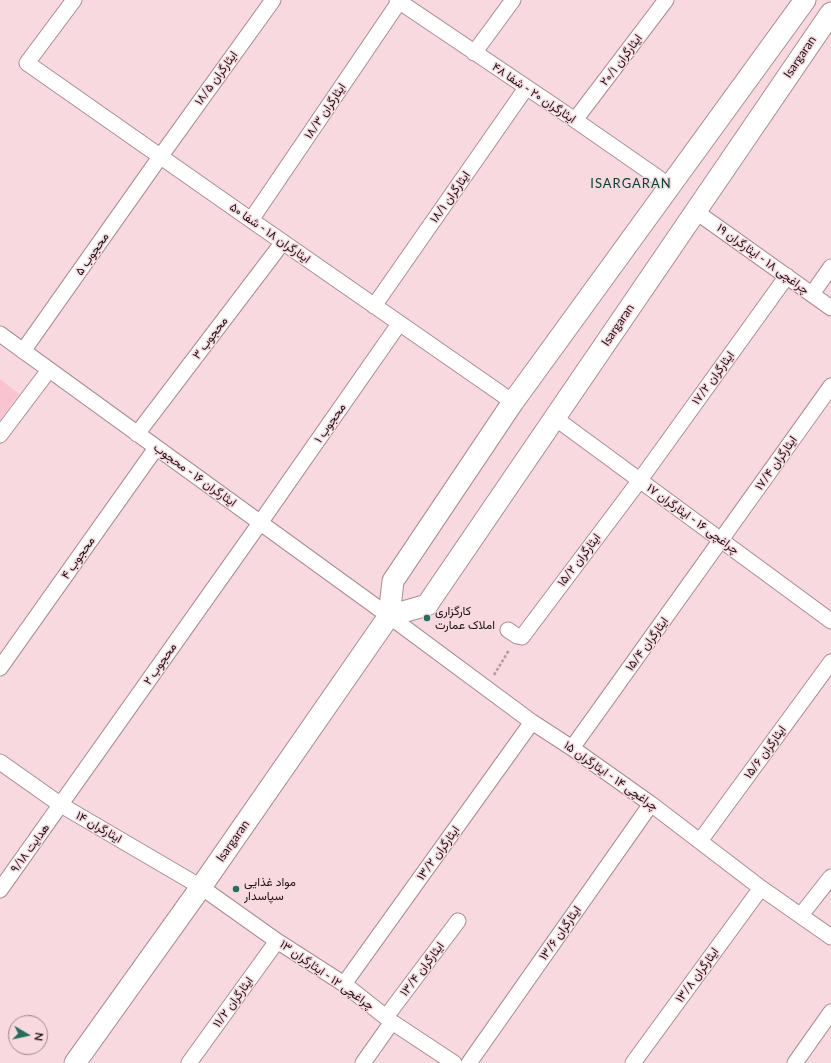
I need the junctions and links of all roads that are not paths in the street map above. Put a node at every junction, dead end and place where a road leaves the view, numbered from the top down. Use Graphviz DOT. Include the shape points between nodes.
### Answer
graph roads {
  1 [pos="74,0"];
  2 [pos="273,0"];
  3 [pos="513,0"];
  4 [pos="666,0"];
  5 [pos="398,1"];
  6 [pos="801,2"];
  7 [pos="828,23"];
  8 [pos="474,53"];
  9 [pos="526,88"];
  10 [pos="575,120"];
  11 [pos="160,157"];
  12 [pos="670,186"];
  13 [pos="695,211"];
  14 [pos="251,220"];
  15 [pos="283,242"];
  16 [pos="831,267"];
  17 [pos="787,276"];
  18 [pos="812,294"];
  19 [pos="374,306"];
  20 [pos="831,308"];
  21 [pos="399,324"];
  22 [pos="0,334"];
  23 [pos="23,351"];
  24 [pos="49,370"];
  25 [pos="831,386"];
  26 [pos="513,402"];
  27 [pos="555,418"];
  28 [pos="138,434"];
  29 [pos="0,435"];
  30 [pos="156,448"];
  31 [pos="640,480"];
  32 [pos="260,523"];
  33 [pos="722,540"];
  34 [pos="389,616"];
  35 [pos="831,621"];
  36 [pos="513,633"];
  37 [pos="831,662"];
  38 [pos="0,668"];
  39 [pos="532,722"];
  40 [pos="572,748"];
  41 [pos="0,762"];
  42 [pos="651,804"];
  43 [pos="61,805"];
  44 [pos="700,841"];
  45 [pos="831,877"];
  46 [pos="201,887"];
  47 [pos="762,888"];
  48 [pos="0,890"];
  49 [pos="801,915"];
  50 [pos="458,921"];
  51 [pos="831,937"];
  52 [pos="277,941"];
  53 [pos="344,984"];
  54 [pos="831,1012"];
  55 [pos="389,1019"];
  56 [pos="75,1063"];
  57 [pos="189,1063"];
  58 [pos="363,1063"];
  59 [pos="454,1063"];
  60 [pos="469,1063"];
  61 [pos="633,1063"];
  62 [pos="795,1063"];
  1 -- 11 [label="street, ایثارگران ۱۸ - شفا ۵۰" via="27,63"];
  2 -- 11 [label="street, ایثارگران ۱۸/۵"];
  3 -- 8 [label="street"];
  4 -- 10 [label="street, ایثارگران ۲۰/۱"];
  5 -- 8 [label="street, ایثارگران ۲۰ - شفا ۴۸"];
  5 -- 14 [label="street, ایثارگران ۱۸/۳"];
  6 -- 12 [label="street, Isargaran"];
  7 -- 13 [label="street, Isargaran"];
  8 -- 9 [label="street, ایثارگران ۲۰ - شفا ۴۸"];
  9 -- 10 [label="street, ایثارگران ۲۰ - شفا ۴۸"];
  9 -- 19 [label="street, ایثارگران ۱۸/۱"];
  10 -- 12 [label="street, ایثارگران ۲۰ - شفا ۴۸"];
  11 -- 14 [label="street, ایثارگران ۱۸ - شفا ۵۰"];
  11 -- 23 [label="street, محجوب ۵"];
  12 -- 26 [label="street, Isargaran"];
  13 -- 17 [label="street, چراغچی ۱۸ - ایثارگران ۱۹"];
  13 -- 27 [label="street, Isargaran"];
  14 -- 15 [label="street, ایثارگران ۱۸ - شفا ۵۰"];
  15 -- 19 [label="street, ایثارگران ۱۸ - شفا ۵۰"];
  15 -- 28 [label="street, محجوب ۳"];
  16 -- 18 [label="street"];
  17 -- 18 [label="street, چراغچی ۱۸ - ایثارگران ۱۹"];
  17 -- 31 [label="street, ایثارگران ۱۷/۲"];
  18 -- 20 [label="street, چراغچی ۱۸ - ایثارگران ۱۹"];
  19 -- 21 [label="street, ایثارگران ۱۸ - شفا ۵۰"];
  21 -- 26 [label="street, ایثارگران ۱۸ - شفا ۵۰"];
  21 -- 32 [label="street, محجوب ۱"];
  22 -- 23 [label="street, ایثارگران ۱۶ - محجوب"];
  23 -- 24 [label="street, ایثارگران ۱۶ - محجوب"];
  24 -- 28 [label="street, ایثارگران ۱۶ - محجوب"];
  24 -- 29 [label="street"];
  25 -- 33 [label="street, ایثارگران ۱۷/۴"];
  26 -- 34 [label="street, Isargaran" via="393,581"];
  27 -- 31 [label="street, چراغچی ۱۶ - ایثارگران ۱۷"];
  27 -- 34 [label="street, Isargaran" via="427,605"];
  28 -- 30 [label="street, ایثارگران ۱۶ - محجوب"];
  30 -- 32 [label="street, ایثارگران ۱۶ - محجوب"];
  30 -- 38 [label="street, محجوب ۴"];
  31 -- 33 [label="street, چراغچی ۱۶ - ایثارگران ۱۷"];
  31 -- 36 [label="street, ایثارگران ۱۵/۲" via="522,636"];
  32 -- 34 [label="street, ایثارگران ۱۶ - محجوب"];
  32 -- 43 [label="street, محجوب ۲"];
  33 -- 35 [label="street, چراغچی ۱۶ - ایثارگران ۱۷"];
  33 -- 40 [label="street, ایثارگران ۱۵/۴"];
  34 -- 39 [label="street, چراغچی ۱۴ - ایثارگران ۱۵"];
  34 -- 46 [label="street, Isargaran"];
  37 -- 44 [label="street, ایثارگران ۱۵/۶"];
  39 -- 40 [label="street, چراغچی ۱۴ - ایثارگران ۱۵"];
  39 -- 53 [label="street, ایثارگران ۱۳/۲"];
  40 -- 42 [label="street, چراغچی ۱۴ - ایثارگران ۱۵"];
  41 -- 43 [label="street, ایثارگران ۱۴"];
  42 -- 44 [label="street, چراغچی ۱۴ - ایثارگران ۱۵"];
  42 -- 60 [label="street, ایثارگران ۱۳/۶"];
  43 -- 46 [label="street, ایثارگران ۱۴"];
  43 -- 48 [label="street, هدایت ۹/۱۸"];
  44 -- 47 [label="street, چراغچی ۱۴ - ایثارگران ۱۵"];
  45 -- 49 [label="street"];
  46 -- 52 [label="street, چراغچی ۱۲ - ایثارگران ۱۳"];
  46 -- 56 [label="street, Isargaran"];
  47 -- 49 [label="street, چراغچی ۱۴ - ایثارگران ۱۵"];
  47 -- 61 [label="street, ایثارگران ۱۳/۸"];
  49 -- 51 [label="street, چراغچی ۱۴ - ایثارگران ۱۵"];
  50 -- 55 [label="street, ایثارگران ۱۳/۴"];
  52 -- 53 [label="street, چراغچی ۱۲ - ایثارگران ۱۳"];
  52 -- 57 [label="street, ایثارگران ۱۱/۲"];
  53 -- 55 [label="street, چراغچی ۱۲ - ایثارگران ۱۳"];
  54 -- 62 [label="street"];
  55 -- 58 [label="street, ایثارگران ۱۳/۴"];
  55 -- 59 [label="street, چراغچی ۱۲ - ایثارگران ۱۳"];
}
